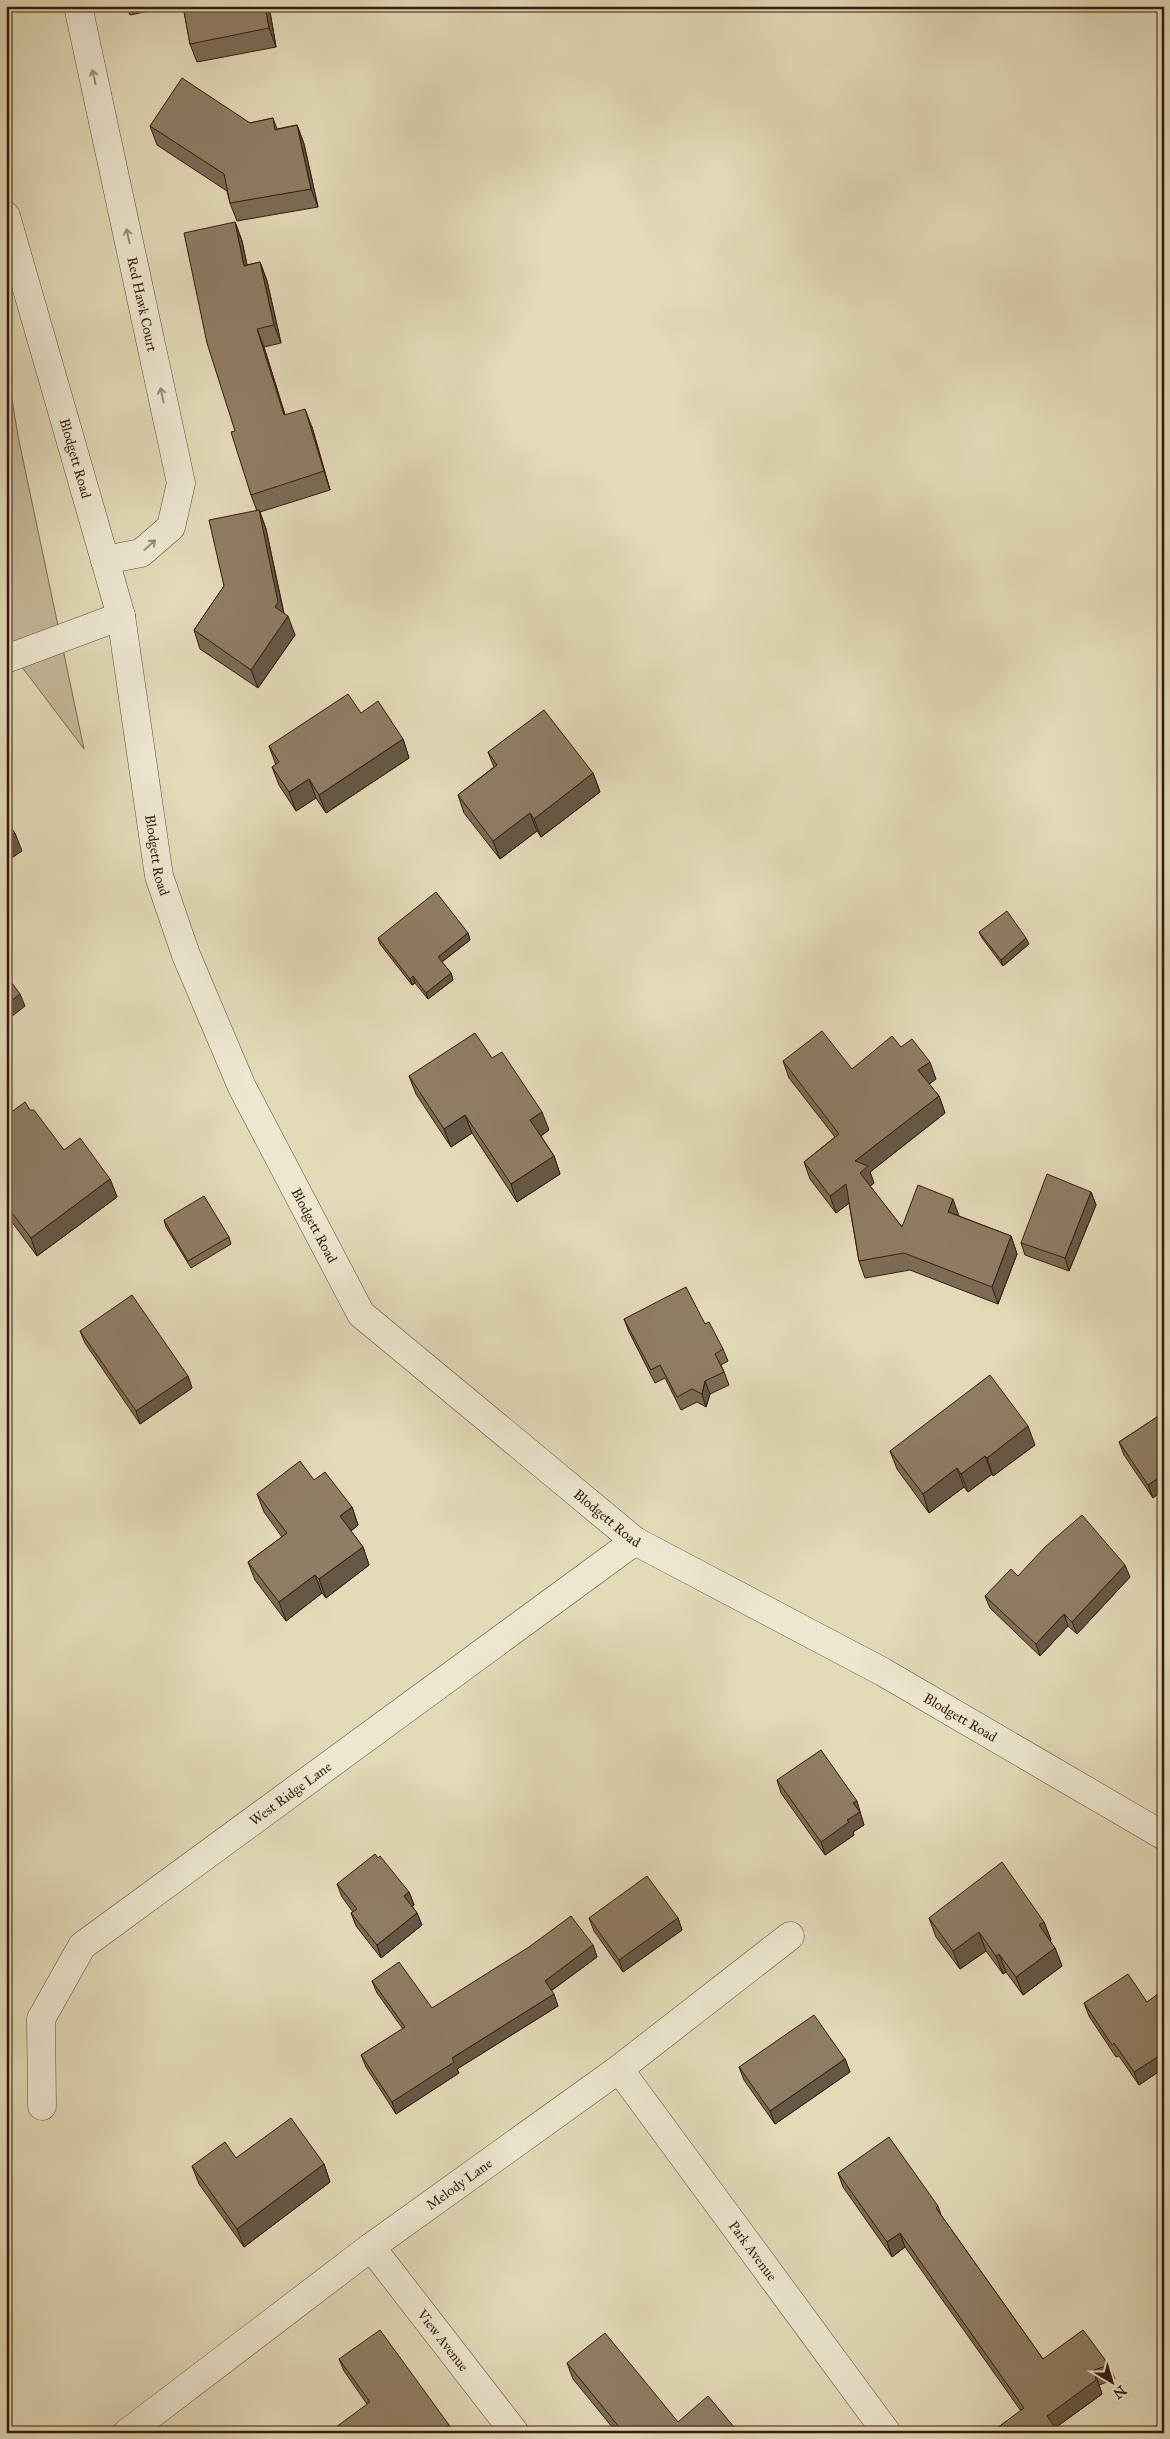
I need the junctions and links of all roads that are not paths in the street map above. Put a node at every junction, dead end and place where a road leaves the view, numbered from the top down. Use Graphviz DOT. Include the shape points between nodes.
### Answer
graph roads {
  1 [pos="78,6"];
  2 [pos="6,216"];
  3 [pos="105,560"];
  4 [pos="121,616"];
  5 [pos="6,659"];
  6 [pos="635,1540"];
  7 [pos="1164,1836"];
  8 [pos="790,1936"];
  9 [pos="619,2069"];
  10 [pos="42,2106"];
  11 [pos="371,2247"];
  12 [pos="127,2433"];
  13 [pos="515,2433"];
  14 [pos="887,2433"];
  3 -- 1 [label="street, Red Hawk Court, one-way" via="142,553 171,527 181,483"];
  2 -- 3 [label="street, Blodgett Road"];
  3 -- 4 [label="street, Blodgett Road"];
  4 -- 5 [label="street"];
  4 -- 6 [label="street, Blodgett Road" via="159,876 186,955 242,1087 360,1314"];
  6 -- 7 [label="street, Blodgett Road" via="883,1672"];
  6 -- 10 [label="street, West Ridge Lane" via="82,1946 41,2019"];
  8 -- 9 [label="street, Melody Lane"];
  9 -- 11 [label="street, Melody Lane"];
  9 -- 14 [label="street, Park Avenue"];
  11 -- 12 [label="street, Melody Lane"];
  11 -- 13 [label="street, View Avenue"];
}
